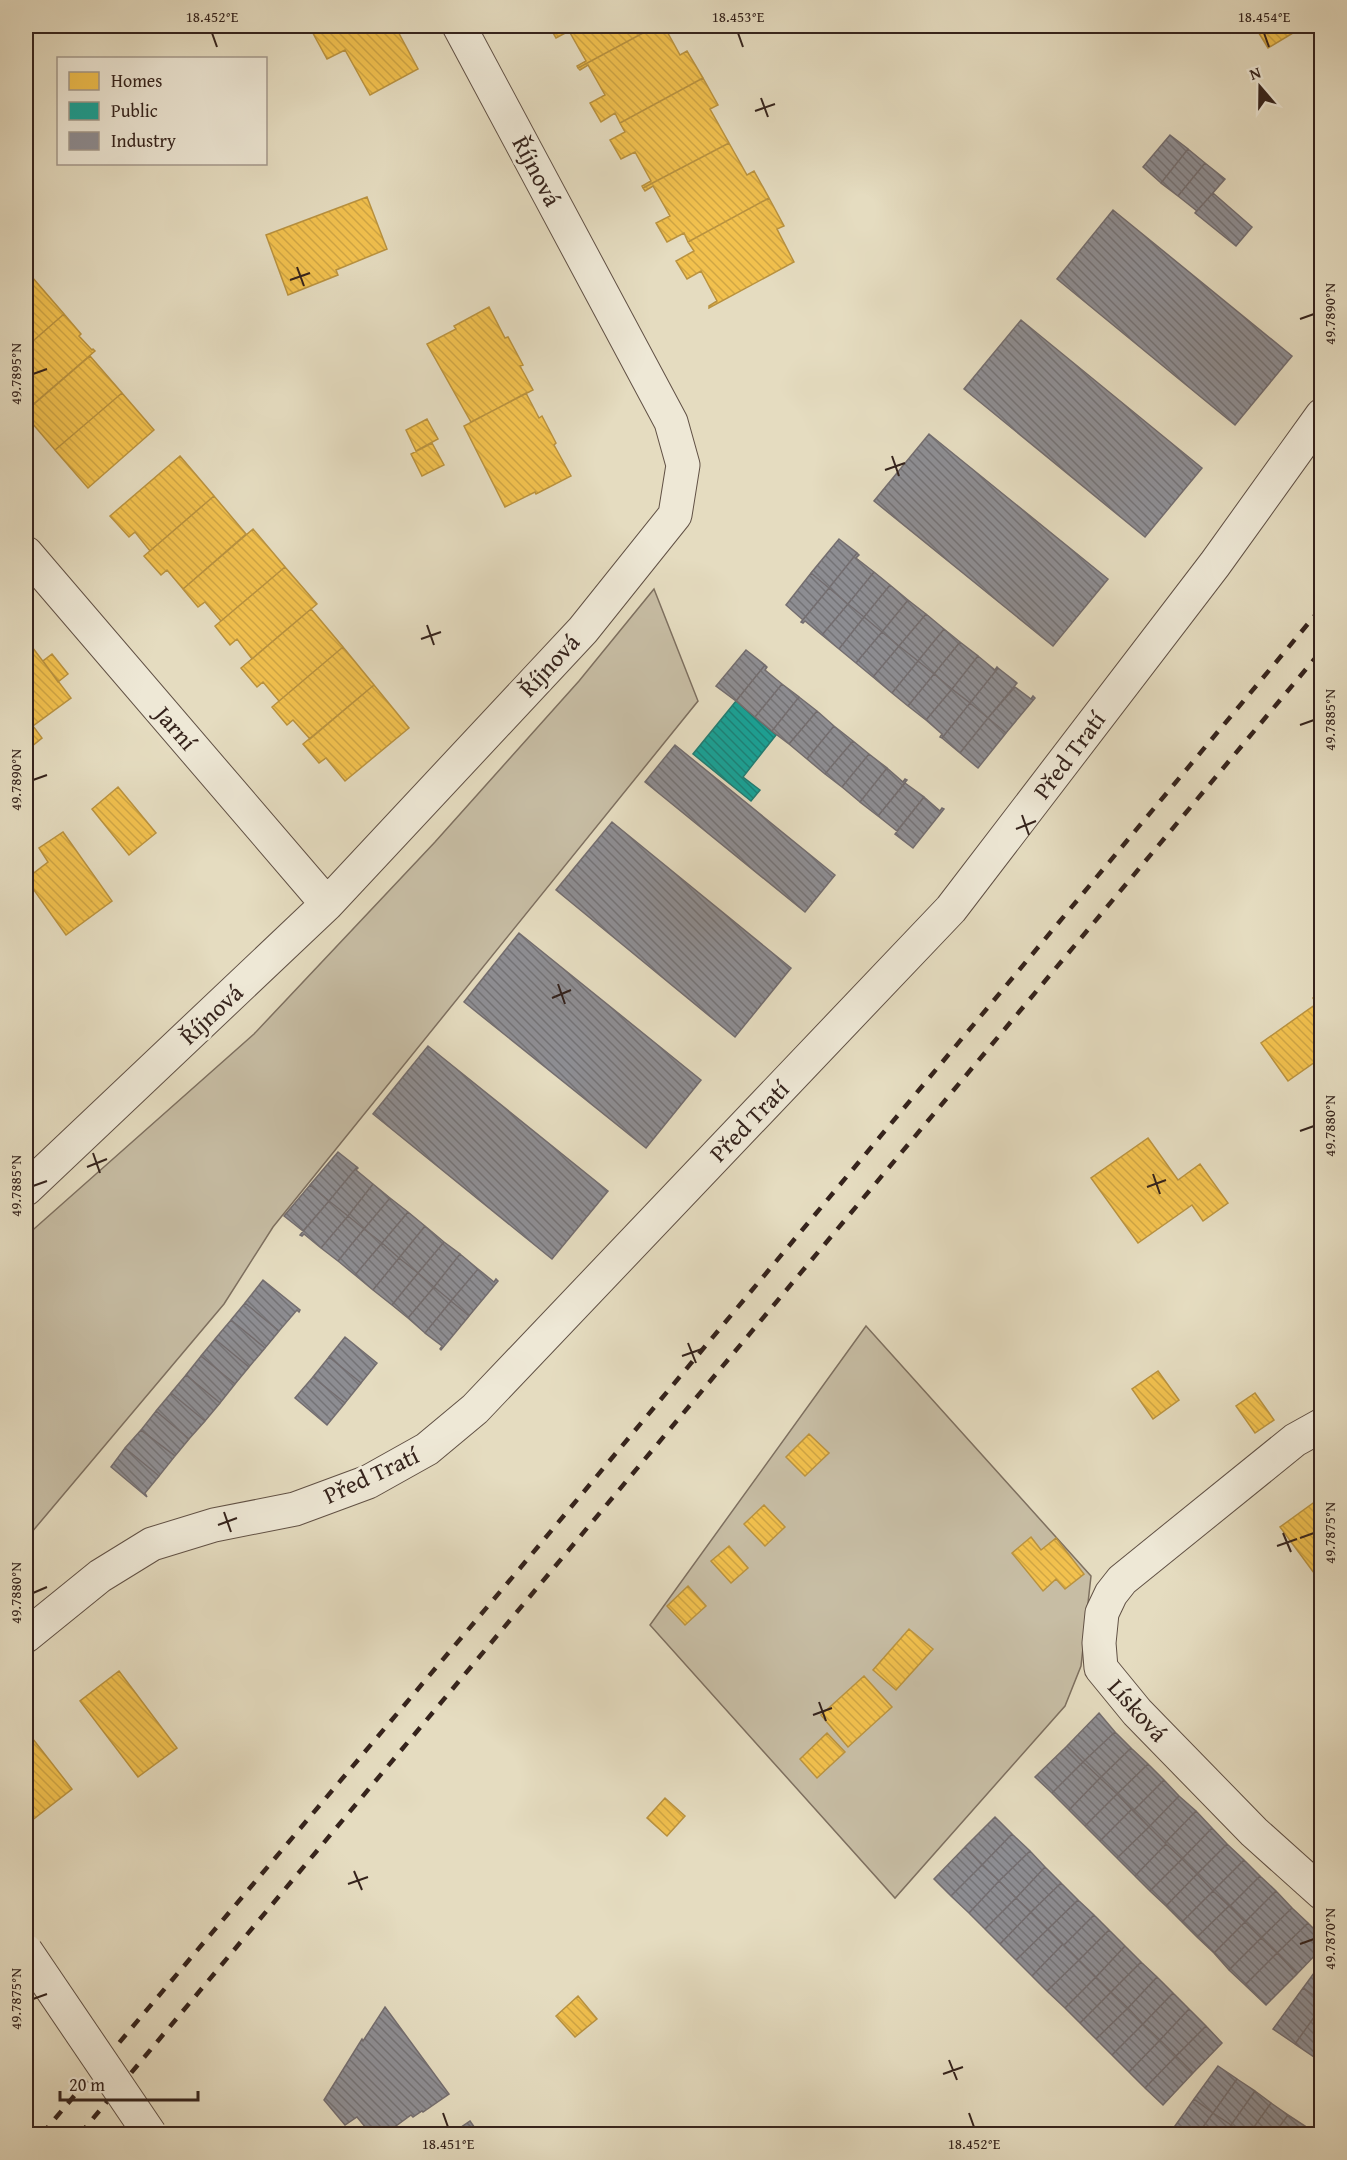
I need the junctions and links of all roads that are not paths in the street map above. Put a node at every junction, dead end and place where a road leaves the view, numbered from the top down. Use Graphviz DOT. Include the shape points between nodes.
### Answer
graph roads {
  1 [pos="459,26"];
  2 [pos="1322,415"];
  3 [pos="26,553"];
  4 [pos="327,904"];
  5 [pos="26,1189"];
  6 [pos="1322,1425"];
  7 [pos="26,1636"];
  8 [pos="1322,1893"];
  9 [pos="26,1952"];
  10 [pos="150,2134"];
  1 -- 4 [label="street, Říjnová" via="671,422 683,465 675,515 583,630"];
  2 -- 7 [label="street, Před Tratí" via="1215,564 951,909 475,1409 427,1449 368,1482 295,1509 214,1525 152,1544 100,1576"];
  3 -- 4 [label="street, Jarní"];
  4 -- 5 [label="street, Říjnová"];
  6 -- 8 [label="street, Lísková" via="1295,1440 1122,1580 1102,1613 1099,1642 1101,1668 1137,1712 1254,1832"];
  9 -- 10 [label="street, bridge"];
}
